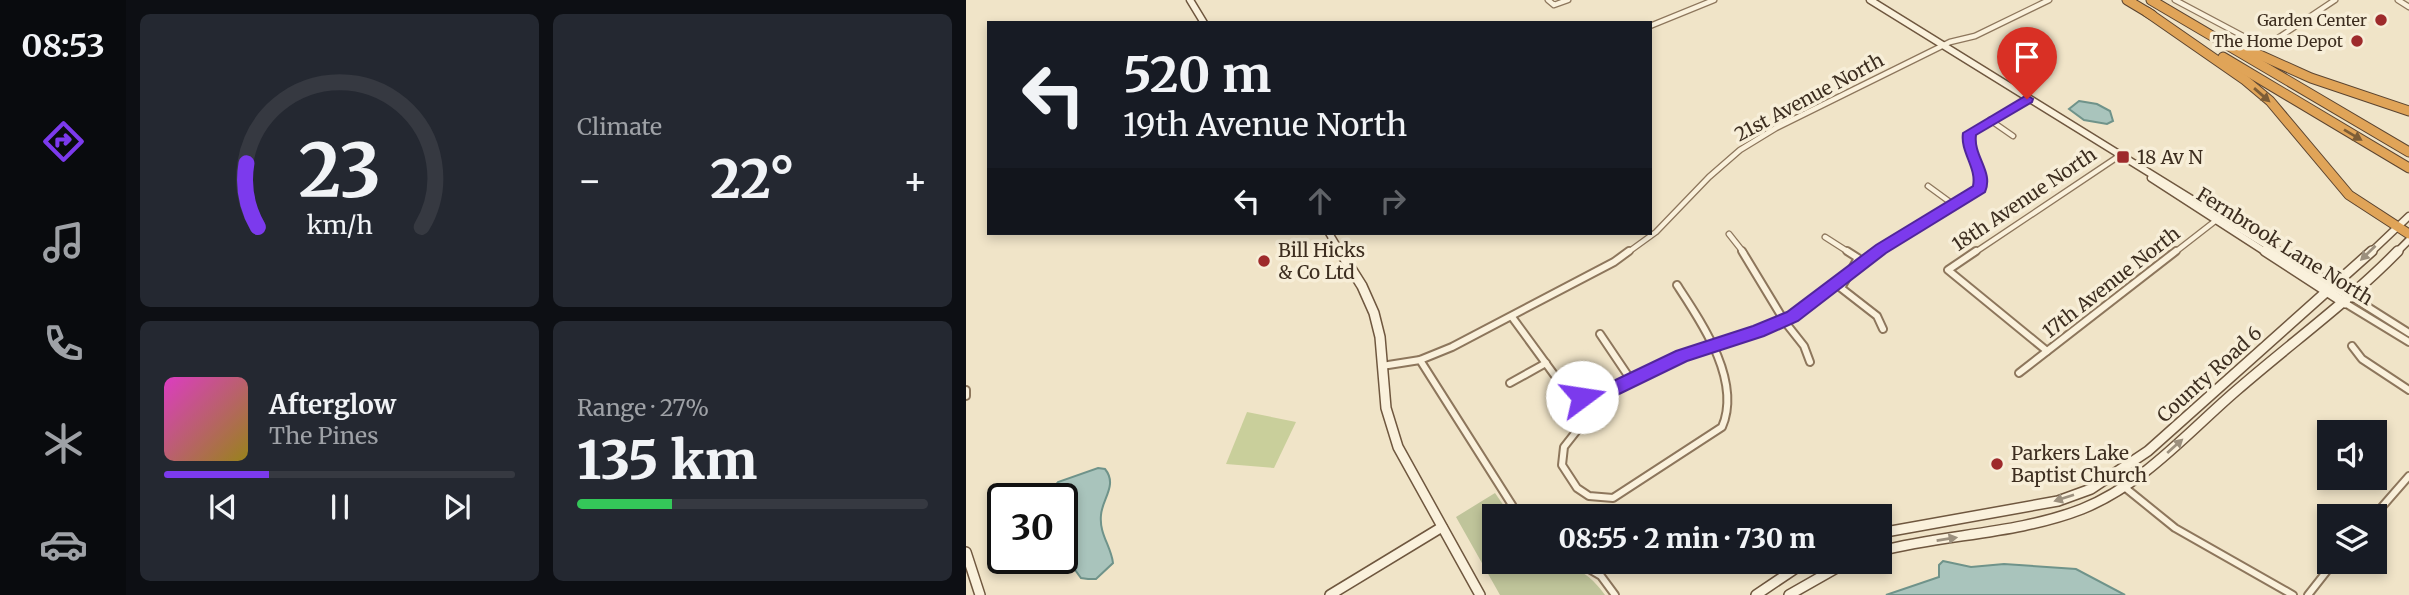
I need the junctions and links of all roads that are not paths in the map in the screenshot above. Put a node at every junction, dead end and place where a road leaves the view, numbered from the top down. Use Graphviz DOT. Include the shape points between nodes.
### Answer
graph roads {
  1 [pos="1190,0"];
  2 [pos="1548,0"];
  3 [pos="1568,0"];
  4 [pos="1714,0"];
  5 [pos="1870,0"];
  6 [pos="2049,0"];
  7 [pos="2127,0"];
  8 [pos="2175,0"];
  9 [pos="2335,0"];
  10 [pos="2398,0"];
  11 [pos="2152,1"];
  12 [pos="2409,7"];
  13 [pos="2147,12"];
  14 [pos="1203,21"];
  15 [pos="1652,25"];
  16 [pos="2258,44"];
  17 [pos="1943,46"];
  18 [pos="2027,99"];
  19 [pos="2409,111"];
  20 [pos="1990,120"];
  21 [pos="2013,136"];
  22 [pos="2409,152"];
  23 [pos="2119,156"];
  24 [pos="2409,168"];
  25 [pos="1928,186"];
  26 [pos="1954,205"];
  27 [pos="2409,216"];
  28 [pos="2218,218"];
  29 [pos="2396,227"];
  30 [pos="1729,234"];
  31 [pos="2409,234"];
  32 [pos="1330,235"];
  33 [pos="1652,235"];
  34 [pos="1652,235"];
  35 [pos="1825,237"];
  36 [pos="2409,240"];
  37 [pos="1849,272"];
  38 [pos="1677,285"];
  39 [pos="2332,289"];
  40 [pos="2349,300"];
  41 [pos="1512,317"];
  42 [pos="1784,321"];
  43 [pos="1883,329"];
  44 [pos="2409,333"];
  45 [pos="1600,334"];
  46 [pos="2409,342"];
  47 [pos="1712,346"];
  48 [pos="2352,346"];
  49 [pos="2047,351"];
  50 [pos="1420,360"];
  51 [pos="1810,362"];
  52 [pos="1546,363"];
  53 [pos="1382,366"];
  54 [pos="2019,373"];
  55 [pos="1631,380"];
  56 [pos="1510,383"];
  57 [pos="966,390"];
  58 [pos="2409,390"];
  59 [pos="966,396"];
  60 [pos="1588,398"];
  61 [pos="2409,476"];
  62 [pos="2112,477"];
  63 [pos="2123,489"];
  64 [pos="1511,504"];
  65 [pos="2384,504"];
  66 [pos="1442,527"];
  67 [pos="1892,531"];
  68 [pos="1892,549"];
  69 [pos="966,552"];
  70 [pos="1598,574"];
  71 [pos="1787,574"];
  72 [pos="1826,574"];
  73 [pos="2325,574"];
  74 [pos="981,595"];
  75 [pos="1330,595"];
  76 [pos="1480,595"];
  77 [pos="1615,595"];
  78 [pos="1756,595"];
  79 [pos="1789,595"];
  80 [pos="2293,595"];
  81 [pos="2308,595"];
  1 -- 14 [label="main road"];
  2 -- 3 [label="street" via="1554,5"];
  4 -- 15 [label="street"];
  5 -- 17 [label="main road, Fernbrook Lane North"];
  6 -- 17 [label="street, 21st Avenue North" via="1975,36"];
  7 -- 13 [label="highway"];
  8 -- 16 [label="street"];
  9 -- 16 [label="street" via="2272,42"];
  10 -- 12 [label="street"];
  11 -- 19 [label="highway" via="2291,70"];
  11 -- 22 [label="highway"];
  13 -- 24 [label="highway, one-way"];
  13 -- 29 [label="highway, one-way" via="2245,80 2302,136 2349,195"];
  17 -- 18 [label="main road, Fernbrook Lane North"];
  17 -- 33 [label="street, 21st Avenue North" via="1758,139 1724,163"];
  18 -- 20 [label="street"];
  18 -- 23 [label="main road, Fernbrook Lane North"];
  20 -- 21 [label="street"];
  20 -- 26 [label="street" via="1968,138 1982,184"];
  23 -- 28 [label="main road, Fernbrook Lane North"];
  23 -- 49 [label="street, 18th Avenue North" via="1948,270"];
  25 -- 26 [label="street"];
  26 -- 37 [label="street"];
  27 -- 29 [label="main road, County Road 6"];
  28 -- 39 [label="main road, Fernbrook Lane North"];
  28 -- 49 [label="street, 17th Avenue North"];
  29 -- 31 [label="highway"];
  29 -- 39 [label="main road, County Road 6, one-way"];
  30 -- 42 [label="street" via="1752,263"];
  32 -- 53 [label="main road" via="1372,306"];
  34 -- 41 [label="street, 21st Avenue North" via="1597,272"];
  35 -- 37 [label="street" via="1858,258"];
  36 -- 40 [label="main road, County Road 6"];
  37 -- 42 [label="street"];
  37 -- 43 [label="street" via="1841,288 1877,316"];
  38 -- 47 [label="street"];
  39 -- 40 [label="main road, Fernbrook Lane North"];
  39 -- 62 [label="main road, County Road 6" via="2148,451"];
  40 -- 44 [label="street, Fernbrook Lane North"];
  40 -- 46 [label="street, Fernbrook Lane North"];
  63 -- 40 [label="main road, County Road 6, one-way"];
  41 -- 50 [label="street, 21st Avenue North"];
  41 -- 52 [label="street"];
  42 -- 47 [label="street"];
  42 -- 51 [label="street" via="1808,351"];
  45 -- 55 [label="street"];
  47 -- 55 [label="street"];
  47 -- 60 [label="street" via="1731,410 1728,420 1613,498 1589,496 1577,488 1562,465 1564,447 1586,419"];
  48 -- 58 [label="street" via="2361,359"];
  49 -- 54 [label="street, 17th Avenue North"];
  50 -- 53 [label="street, 21st Avenue North"];
  50 -- 64 [label="street"];
  52 -- 56 [label="street"];
  52 -- 60 [label="street" via="1568,391"];
  53 -- 66 [label="main road" via="1392,432"];
  55 -- 60 [label="street"];
  57 -- 59 [label="street"];
  61 -- 65 [label="street"];
  62 -- 63 [label="street"];
  62 -- 67 [label="main road, County Road 6, one-way" via="2058,501"];
  68 -- 63 [label="main road, County Road 6, one-way" via="2026,526 2081,509"];
  63 -- 80 [label="street" via="2199,544"];
  66 -- 75 [label="main road"];
  66 -- 76 [label="main road"];
  69 -- 74 [label="main road"];
  70 -- 77 [label="street"];
  71 -- 78 [label="main road"];
  72 -- 79 [label="main road"];
  73 -- 81 [label="street"];
}
